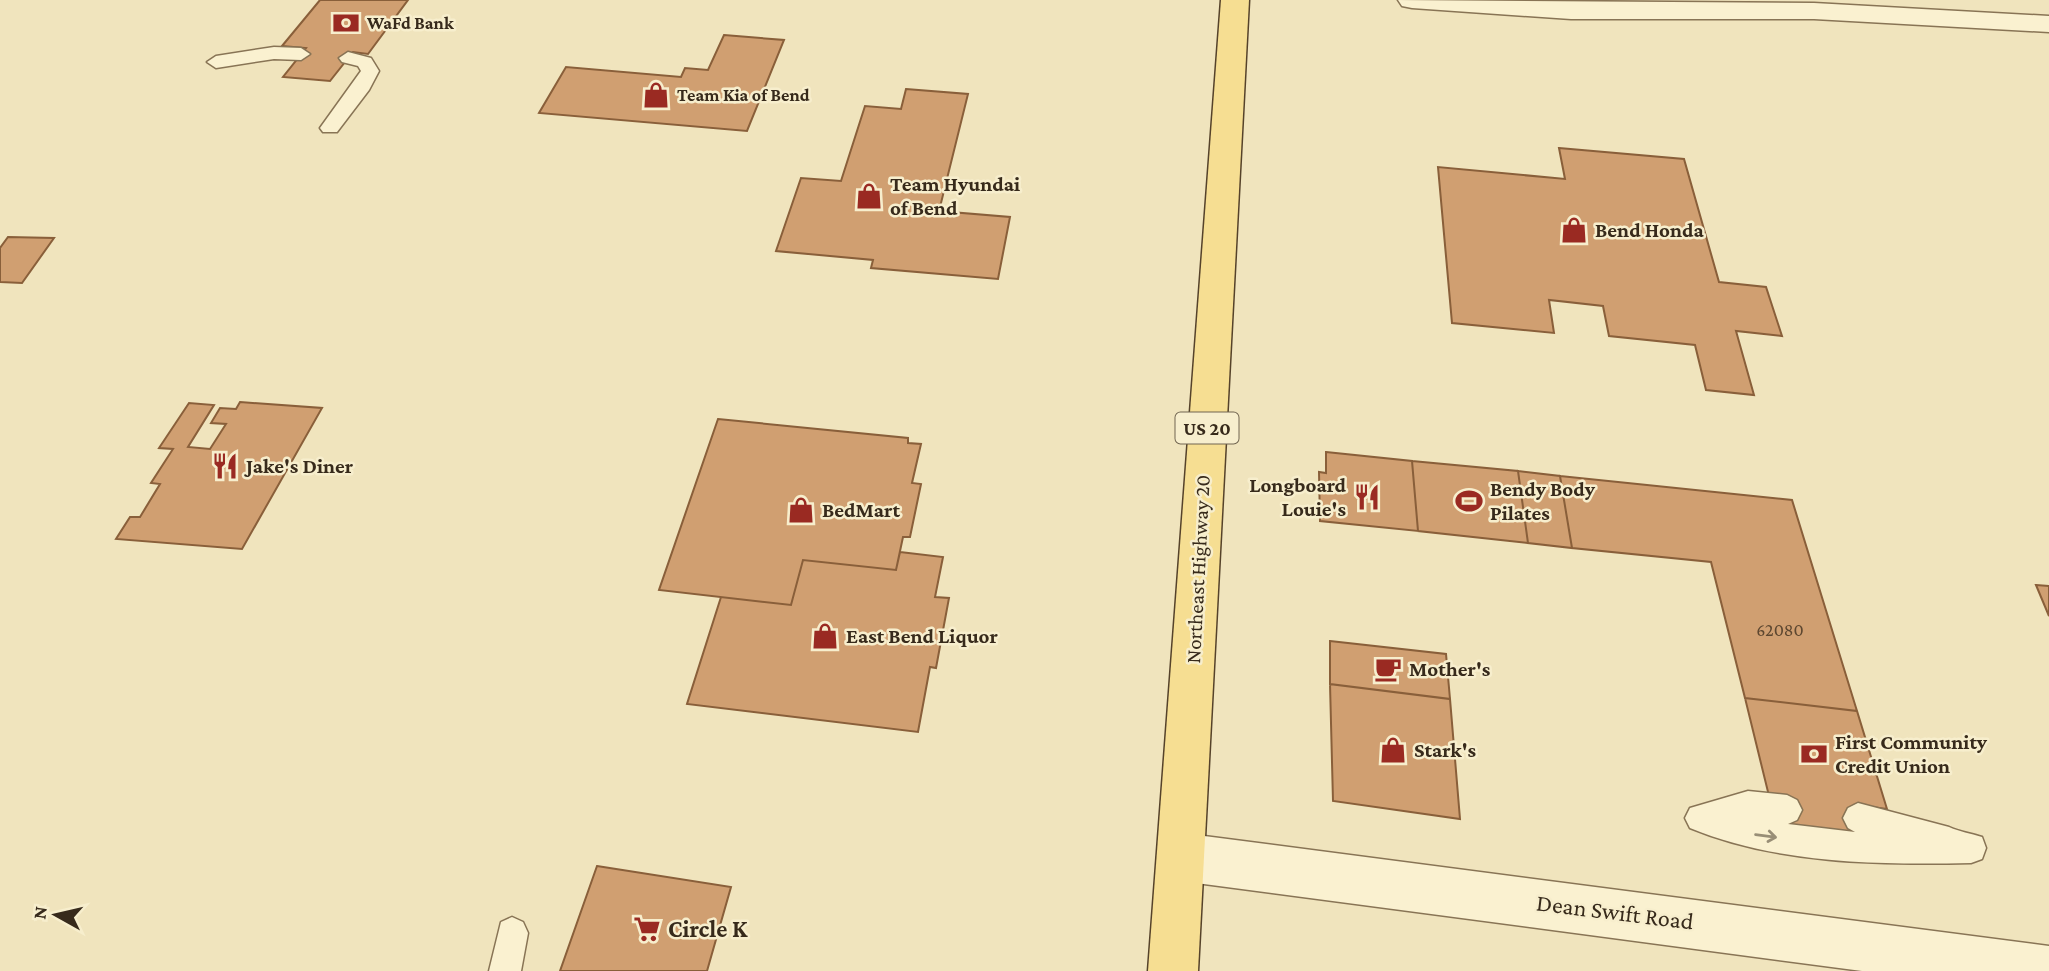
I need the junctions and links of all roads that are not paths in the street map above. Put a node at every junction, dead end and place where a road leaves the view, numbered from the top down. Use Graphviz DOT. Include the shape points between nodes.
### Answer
graph roads {
  1 [pos="1235,0"];
  2 [pos="1412,0"];
  3 [pos="2049,24"];
  4 [pos="216,62"];
  5 [pos="295,62"];
  6 [pos="343,65"];
  7 [pos="330,128"];
  8 [pos="1787,810"];
  9 [pos="1858,818"];
  10 [pos="1181,857"];
  11 [pos="512,933"];
  12 [pos="505,971"];
  13 [pos="1173,971"];
  14 [pos="2049,971"];
  1 -- 10 [label="main road, Northeast Highway 20 / US 20"];
  2 -- 3 [label="street" via="1571,11 1814,11"];
  4 -- 5 [label="lane" via="260,57 267,66"];
  6 -- 7 [label="lane" via="365,62 370,71"];
  8 -- 9 [label="lane, one-way" via="1748,805 1700,818 1755,835 1873,849 1971,848"];
  10 -- 13 [label="main road, Northeast Highway 20 / US 20"];
  10 -- 14 [label="street, Dean Swift Road"];
  11 -- 12 [label="lane"];
}
